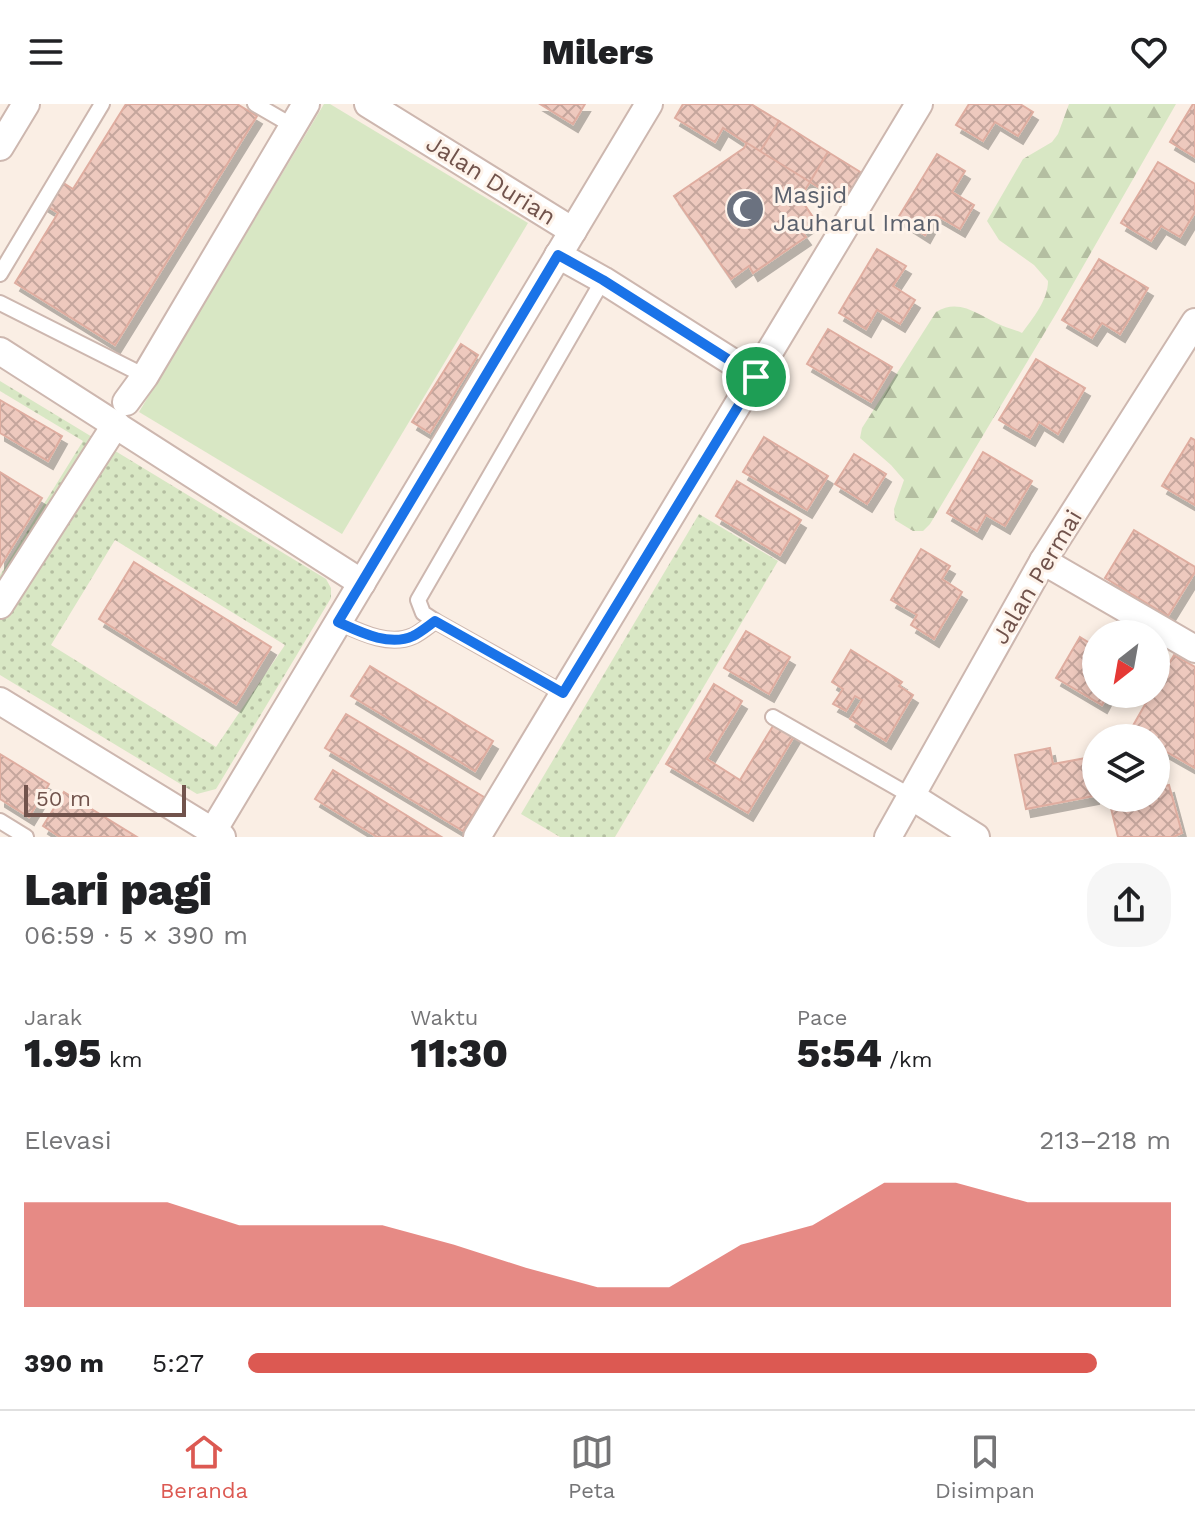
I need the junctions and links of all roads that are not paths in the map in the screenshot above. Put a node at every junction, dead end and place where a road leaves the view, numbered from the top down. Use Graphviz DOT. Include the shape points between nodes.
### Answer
graph roads {
  1 [pos="26,104"];
  2 [pos="102,104"];
  3 [pos="255,104"];
  4 [pos="649,104"];
  5 [pos="919,104"];
  6 [pos="377,106"];
  7 [pos="300,115"];
  8 [pos="0,147"];
  9 [pos="573,231"];
  10 [pos="558,255"];
  11 [pos="0,274"];
  12 [pos="603,280"];
  13 [pos="0,303"];
  14 [pos="1195,322"];
  15 [pos="0,351"];
  16 [pos="145,376"];
  17 [pos="756,377"];
  18 [pos="121,413"];
  19 [pos="1043,561"];
  20 [pos="362,583"];
  21 [pos="0,605"];
  22 [pos="435,621"];
  23 [pos="338,622"];
  24 [pos="1195,649"];
  25 [pos="563,693"];
  26 [pos="0,701"];
  27 [pos="773,717"];
  28 [pos="911,796"];
  29 [pos="0,821"];
  30 [pos="218,834"];
  31 [pos="26,837"];
  32 [pos="477,837"];
  33 [pos="888,837"];
  34 [pos="976,837"];
  1 -- 8 [label="street"];
  2 -- 11 [label="lane"];
  3 -- 7 [label="lane"];
  4 -- 9 [label="street"];
  5 -- 17 [label="street"];
  6 -- 9 [label="street, Jalan Durian"];
  7 -- 16 [label="street"];
  9 -- 10 [label="street"];
  10 -- 12 [label="street"];
  10 -- 20 [label="street"];
  12 -- 17 [label="street"];
  12 -- 22 [label="lane" via="418,600 423,613"];
  13 -- 16 [label="lane"];
  14 -- 19 [label="street, Jalan Permai"];
  15 -- 18 [label="street"];
  16 -- 18 [label="street"];
  17 -- 25 [label="street"];
  18 -- 20 [label="street"];
  18 -- 21 [label="street"];
  19 -- 24 [label="street"];
  19 -- 28 [label="street, Jalan Permai"];
  20 -- 23 [label="street"];
  22 -- 23 [label="lane" via="411,637 391,639 371,637"];
  22 -- 25 [label="lane"];
  23 -- 30 [label="street"];
  25 -- 32 [label="street"];
  26 -- 30 [label="street"];
  27 -- 28 [label="lane"];
  28 -- 33 [label="street, Jalan Permai"];
  28 -- 34 [label="street"];
  29 -- 31 [label="lane"];
}
